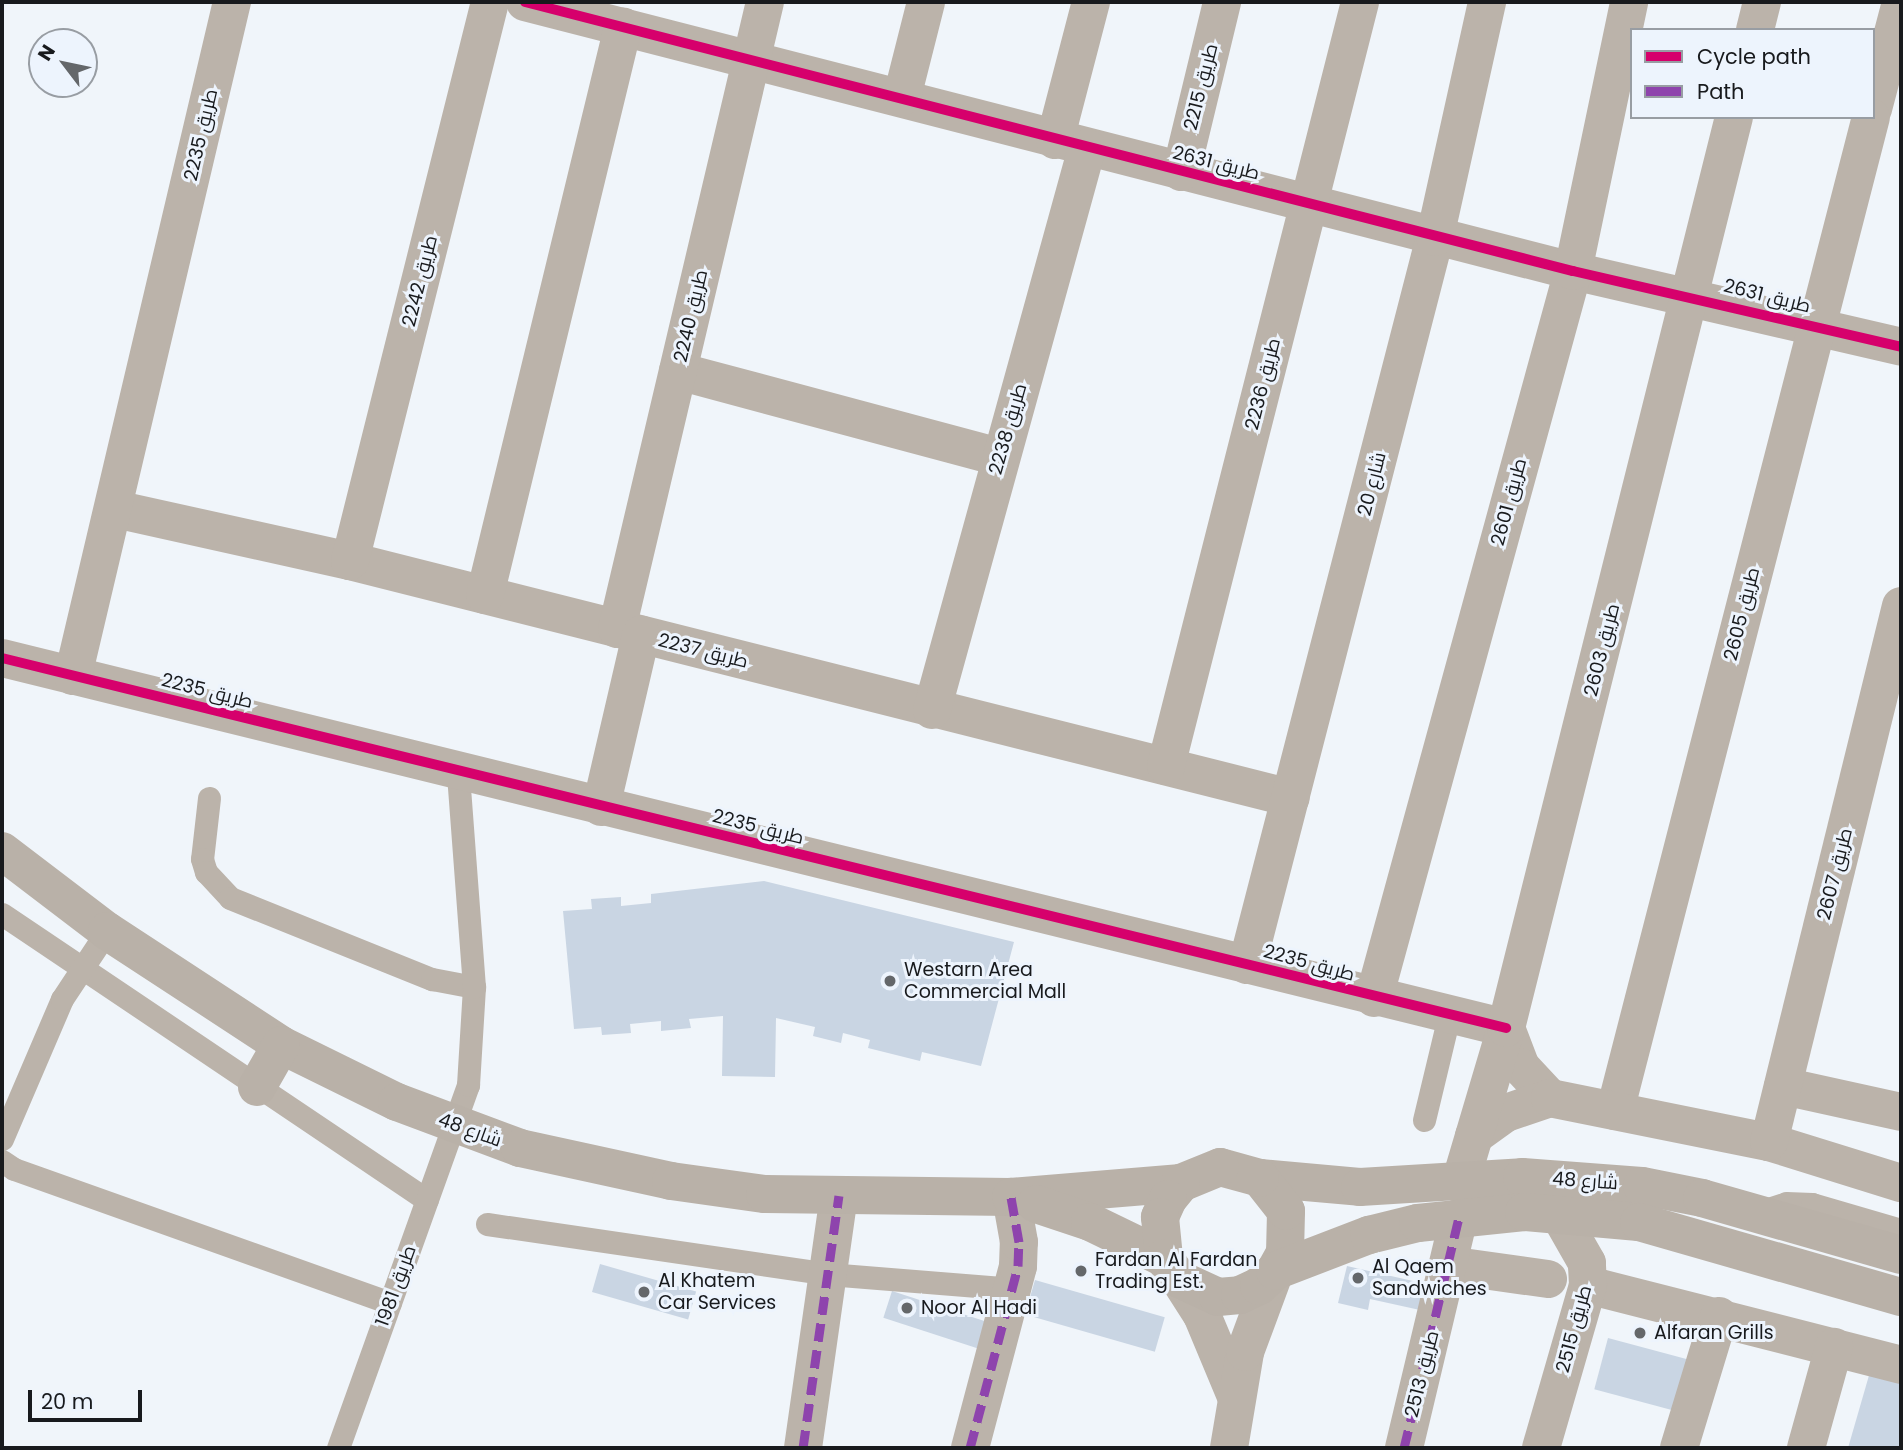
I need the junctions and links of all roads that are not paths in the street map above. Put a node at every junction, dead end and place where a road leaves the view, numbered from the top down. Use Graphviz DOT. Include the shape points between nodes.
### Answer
graph roads {
  1 [pos="232,2"];
  2 [pos="490,2"];
  3 [pos="525,2"];
  4 [pos="765,2"];
  5 [pos="926,2"];
  6 [pos="1091,2"];
  7 [pos="1222,2"];
  8 [pos="1360,2"];
  9 [pos="1488,2"];
  10 [pos="1629,2"];
  11 [pos="1762,2"];
  12 [pos="1901,2"];
  13 [pos="623,27"];
  14 [pos="1756,28"];
  15 [pos="751,59"];
  16 [pos="902,97"];
  17 [pos="1875,101"];
  18 [pos="1734,119"];
  19 [pos="1870,119"];
  20 [pos="1071,144"];
  21 [pos="1181,172"];
  22 [pos="1308,204"];
  23 [pos="1435,236"];
  24 [pos="1573,271"];
  25 [pos="1691,296"];
  26 [pos="1816,326"];
  27 [pos="1901,347"];
  28 [pos="678,370"];
  29 [pos="1000,457"];
  30 [pos="115,509"];
  31 [pos="350,561"];
  32 [pos="485,595"];
  33 [pos="1901,606"];
  34 [pos="629,632"];
  35 [pos="2,658"];
  36 [pos="73,676"];
  37 [pos="932,710"];
  38 [pos="1166,766"];
  39 [pos="458,772"];
  40 [pos="209,797"];
  41 [pos="1291,798"];
  42 [pos="601,807"];
  43 [pos="2,851"];
  44 [pos="2,915"];
  45 [pos="107,931"];
  46 [pos="1247,965"];
  47 [pos="82,971"];
  48 [pos="474,987"];
  49 [pos="1374,998"];
  50 [pos="1449,1016"];
  51 [pos="1506,1028"];
  52 [pos="281,1045"];
  53 [pos="1783,1086"];
  54 [pos="257,1087"];
  55 [pos="1550,1098"];
  56 [pos="1615,1111"];
  57 [pos="1901,1112"];
  58 [pos="1424,1120"];
  59 [pos="454,1124"];
  60 [pos="1474,1136"];
  61 [pos="2,1139"];
  62 [pos="1769,1142"];
  63 [pos="2,1161"];
  64 [pos="1899,1173"];
  65 [pos="1260,1178"];
  66 [pos="1181,1183"];
  67 [pos="839,1196"];
  68 [pos="1011,1196"];
  69 [pos="1460,1199"];
  70 [pos="427,1200"];
  71 [pos="1757,1213"];
  72 [pos="1559,1214"];
  73 [pos="487,1224"];
  74 [pos="1901,1230"];
  75 [pos="1901,1255"];
  76 [pos="1448,1265"];
  77 [pos="1172,1268"];
  78 [pos="1275,1271"];
  79 [pos="828,1274"];
  80 [pos="1548,1279"];
  81 [pos="1588,1285"];
  82 [pos="1014,1289"];
  83 [pos="1901,1297"];
  84 [pos="390,1303"];
  85 [pos="1719,1316"];
  86 [pos="1834,1347"];
  87 [pos="1901,1365"];
  88 [pos="1235,1394"];
  89 [pos="338,1448"];
  90 [pos="803,1448"];
  91 [pos="970,1448"];
  92 [pos="1229,1448"];
  93 [pos="1404,1448"];
  94 [pos="1541,1448"];
  95 [pos="1679,1448"];
  96 [pos="1806,1448"];
  1 -- 30 [label="street, طريق 2235"];
  2 -- 31 [label="street, طريق 2242"];
  3 -- 13 [label="street, طريق 2631"];
  4 -- 15 [label="street, طريق 2240"];
  5 -- 16 [label="street"];
  6 -- 20 [label="street, طريق 2238"];
  7 -- 21 [label="street, طريق 2215"];
  8 -- 22 [label="street, طريق 2236"];
  9 -- 23 [label="street, شارع 20"];
  10 -- 24 [label="street, طريق 2601"];
  11 -- 14 [label="street"];
  12 -- 17 [label="street"];
  13 -- 15 [label="street, طريق 2631"];
  13 -- 32 [label="street"];
  15 -- 16 [label="street, طريق 2631"];
  15 -- 28 [label="street, طريق 2240"];
  16 -- 20 [label="street, طريق 2631"];
  18 -- 25 [label="street, طريق 2603"];
  19 -- 26 [label="street, طريق 2605"];
  20 -- 21 [label="street, طريق 2631"];
  20 -- 29 [label="street, طريق 2238"];
  21 -- 22 [label="street, طريق 2631"];
  22 -- 23 [label="street, طريق 2631"];
  22 -- 38 [label="street, طريق 2236"];
  23 -- 24 [label="street, طريق 2631"];
  23 -- 41 [label="street, شارع 20"];
  24 -- 25 [label="street, طريق 2631"];
  24 -- 49 [label="street, طريق 2601"];
  25 -- 26 [label="street, طريق 2631"];
  25 -- 51 [label="street, طريق 2603"];
  26 -- 27 [label="street, طريق 2631"];
  26 -- 56 [label="street, طريق 2605"];
  28 -- 29 [label="street"];
  28 -- 34 [label="street, طريق 2240"];
  29 -- 37 [label="street, طريق 2238"];
  30 -- 31 [label="street, طريق 2237"];
  30 -- 36 [label="street, طريق 2235"];
  31 -- 32 [label="street, طريق 2237"];
  32 -- 34 [label="street, طريق 2237"];
  33 -- 53 [label="street, طريق 2607"];
  34 -- 37 [label="street, طريق 2237"];
  34 -- 42 [label="street, طريق 2240"];
  35 -- 36 [label="street, طريق 2235"];
  36 -- 39 [label="street, طريق 2235"];
  37 -- 38 [label="street, طريق 2237"];
  38 -- 41 [label="street, طريق 2237"];
  39 -- 42 [label="street, طريق 2235"];
  39 -- 48 [label="lane, طريق 1981"];
  40 -- 48 [label="lane" via="202,859 211,879 230,898 432,979"];
  41 -- 46 [label="street, شارع 20"];
  42 -- 46 [label="street, طريق 2235"];
  43 -- 45 [label="street, شارع 48"];
  44 -- 47 [label="lane"];
  45 -- 47 [label="lane"];
  45 -- 52 [label="street, شارع 48"];
  46 -- 49 [label="street, طريق 2235"];
  47 -- 54 [label="lane"];
  47 -- 61 [label="lane" via="62,999"];
  48 -- 59 [label="lane, طريق 1981" via="472,1058"];
  49 -- 50 [label="street, طريق 2235"];
  50 -- 51 [label="street, طريق 2235"];
  50 -- 58 [label="lane"];
  51 -- 55 [label="street" via="1521,1067"];
  51 -- 60 [label="street, طريق 2603"];
  52 -- 54 [label="street"];
  52 -- 59 [label="street, شارع 48" via="397,1102"];
  53 -- 57 [label="street"];
  53 -- 62 [label="street, طريق 2607"];
  54 -- 70 [label="lane"];
  55 -- 56 [label="street"];
  55 -- 60 [label="street" via="1506,1113"];
  56 -- 62 [label="street"];
  59 -- 67 [label="street, شارع 48" via="520,1148 671,1181 765,1194"];
  59 -- 70 [label="lane, طريق 1981"];
  60 -- 69 [label="street, طريق 2603"];
  62 -- 64 [label="street"];
  63 -- 84 [label="lane"];
  65 -- 66 [label="street" via="1220,1167"];
  65 -- 69 [label="street, شارع 48"];
  65 -- 78 [label="street" via="1286,1211 1287,1242"];
  66 -- 68 [label="street, شارع 48"];
  66 -- 77 [label="street" via="1160,1217"];
  67 -- 68 [label="street, شارع 48"];
  67 -- 79 [label="street"];
  68 -- 77 [label="street, شارع 48" via="1090,1222"];
  68 -- 82 [label="street" via="1019,1242"];
  69 -- 71 [label="street, شارع 48" via="1583,1179 1654,1189"];
  69 -- 72 [label="street, شارع 48"];
  69 -- 76 [label="street, طريق 2513"];
  69 -- 78 [label="street, شارع 48"];
  70 -- 84 [label="lane, طريق 1981"];
  71 -- 74 [label="lane" via="1786,1203 1812,1204"];
  71 -- 75 [label="street, شارع 48"];
  72 -- 81 [label="street, طريق 2515" via="1582,1252"];
  72 -- 83 [label="street, شارع 48" via="1639,1222"];
  73 -- 79 [label="lane"];
  76 -- 80 [label="street"];
  76 -- 93 [label="street, طريق 2513"];
  77 -- 78 [label="street" via="1218,1297 1259,1286"];
  77 -- 88 [label="street" via="1206,1325"];
  78 -- 88 [label="street" via="1258,1311"];
  79 -- 82 [label="lane"];
  79 -- 90 [label="street"];
  81 -- 85 [label="street"];
  81 -- 94 [label="street, طريق 2515"];
  82 -- 91 [label="street"];
  84 -- 89 [label="lane, طريق 1981"];
  85 -- 86 [label="street"];
  85 -- 95 [label="street"];
  86 -- 87 [label="street"];
  86 -- 96 [label="street"];
  88 -- 92 [label="street"];
}
